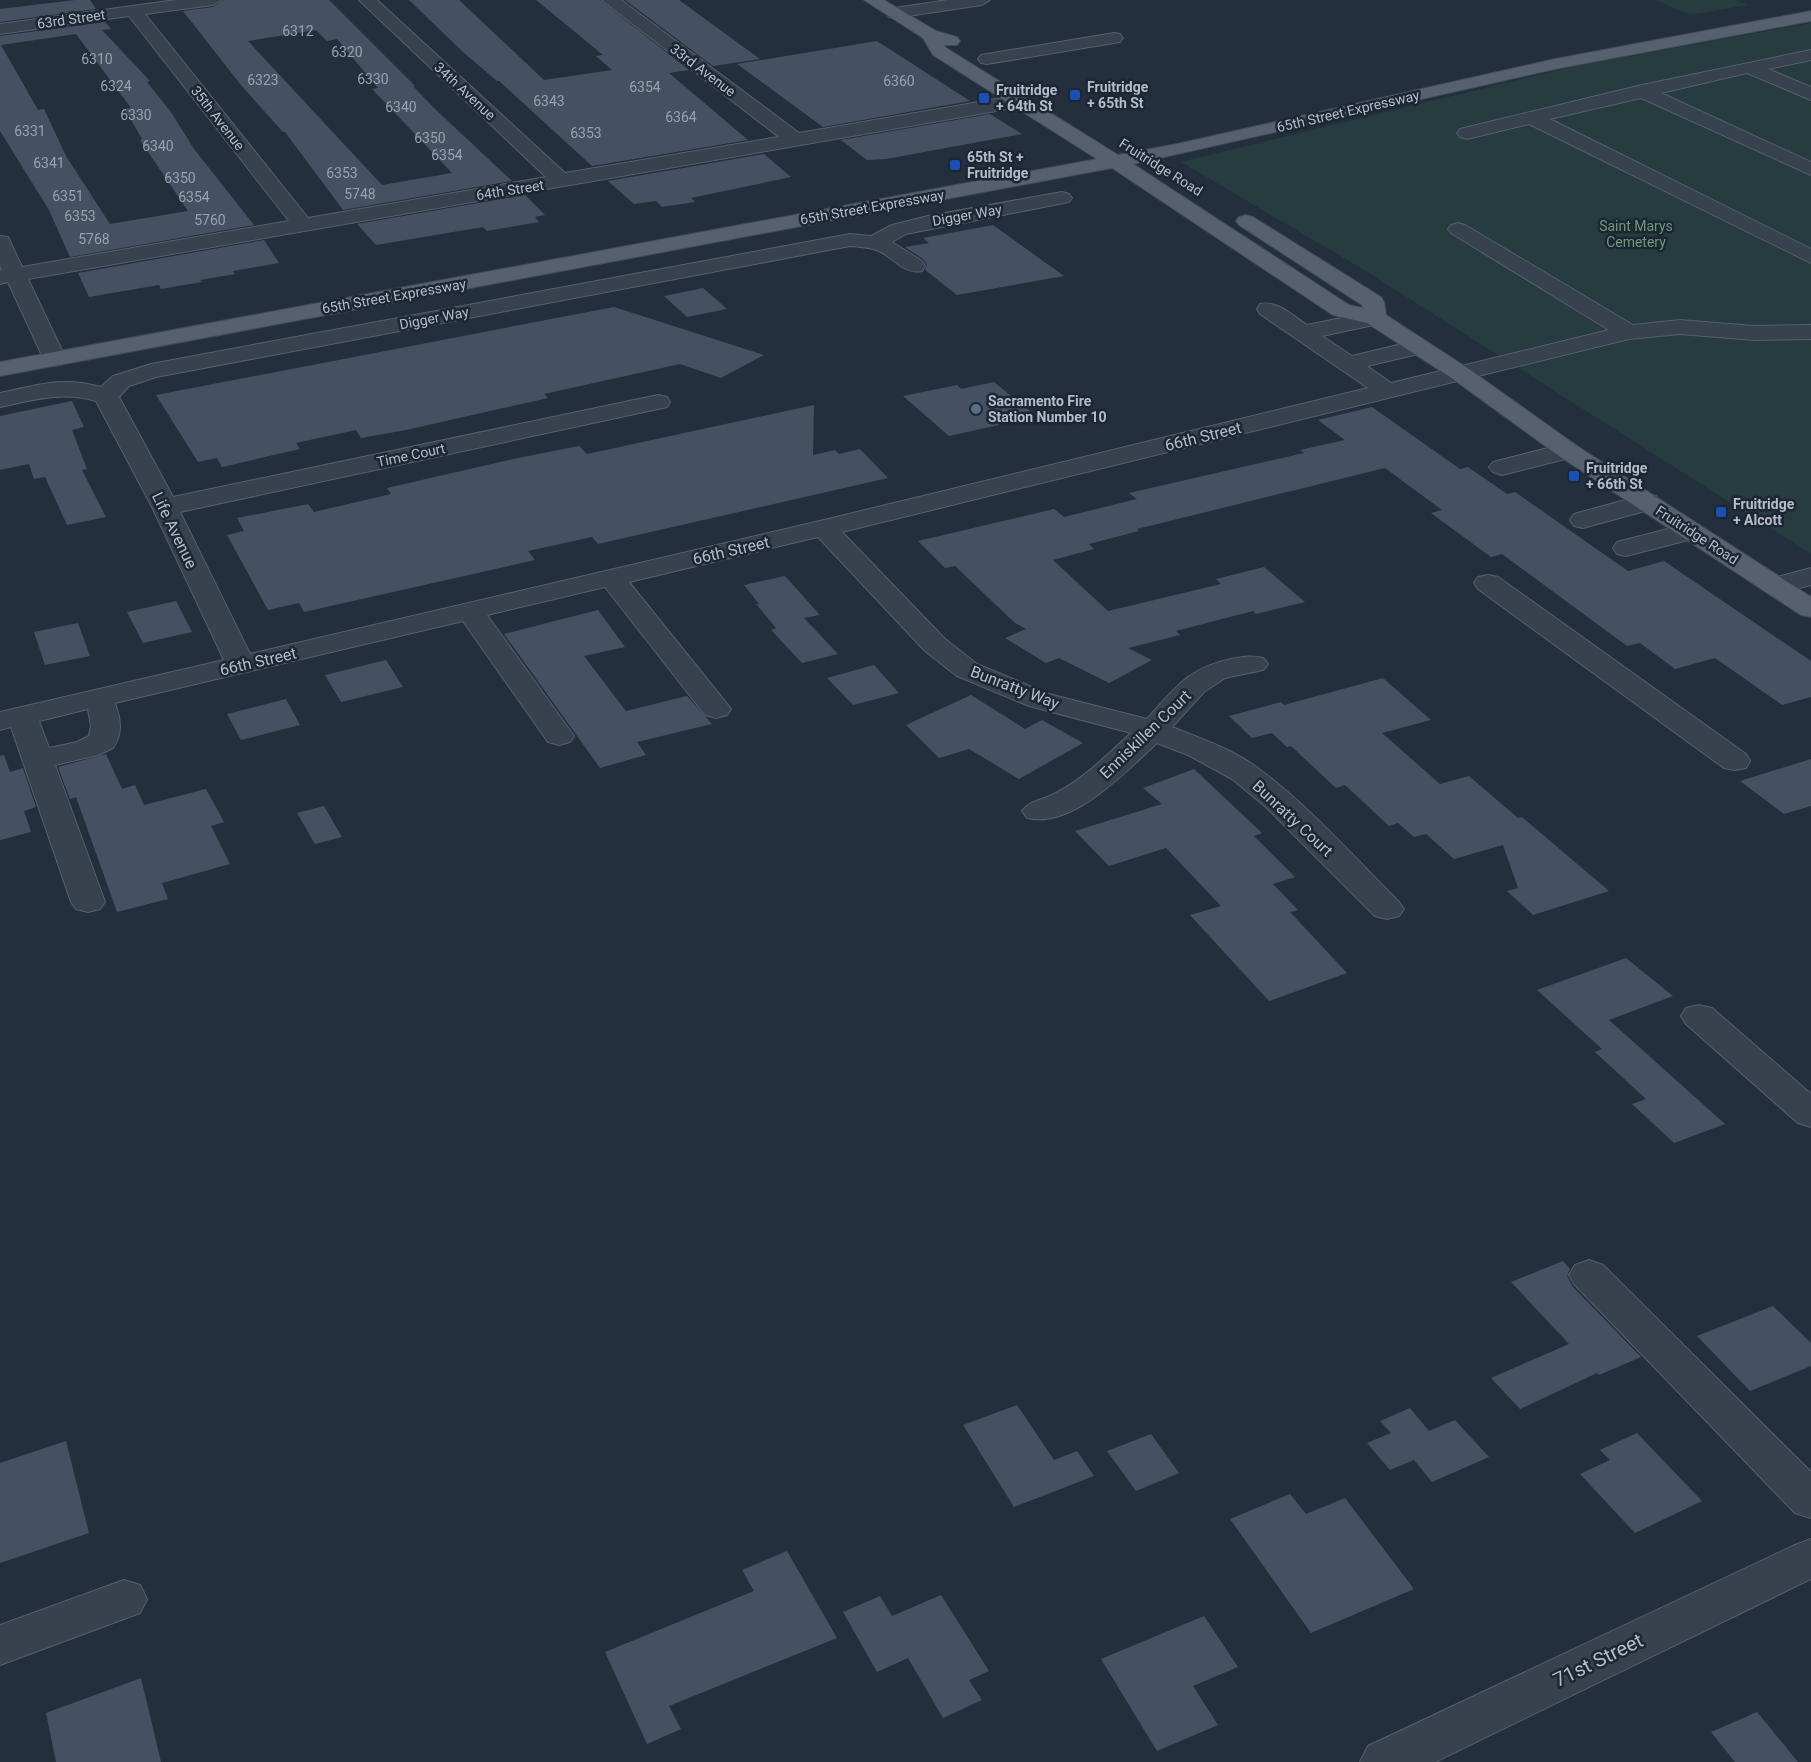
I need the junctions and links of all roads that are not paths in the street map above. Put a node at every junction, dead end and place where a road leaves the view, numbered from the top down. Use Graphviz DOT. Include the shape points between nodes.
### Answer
graph roads {
  1 [pos="213,0"];
  2 [pos="367,0"];
  3 [pos="609,0"];
  4 [pos="872,0"];
  5 [pos="982,0"];
  6 [pos="1811,2"];
  7 [pos="134,11"];
  8 [pos="895,13"];
  9 [pos="1811,16"];
  10 [pos="0,29"];
  11 [pos="930,35"];
  12 [pos="1114,38"];
  13 [pos="1811,56"];
  14 [pos="987,59"];
  15 [pos="1749,67"];
  16 [pos="1008,71"];
  17 [pos="1642,92"];
  18 [pos="1811,94"];
  19 [pos="1020,101"];
  20 [pos="1530,117"];
  21 [pos="1467,134"];
  22 [pos="796,140"];
  23 [pos="1121,149"];
  24 [pos="1097,150"];
  25 [pos="1146,156"];
  26 [pos="1811,169"];
  27 [pos="1170,172"];
  28 [pos="562,182"];
  29 [pos="1062,198"];
  30 [pos="1233,212"];
  31 [pos="303,225"];
  32 [pos="1458,229"];
  33 [pos="0,242"];
  34 [pos="876,242"];
  35 [pos="1811,257"];
  36 [pos="914,266"];
  37 [pos="8,276"];
  38 [pos="1268,309"];
  39 [pos="1375,318"];
  40 [pos="1629,332"];
  41 [pos="1811,332"];
  42 [pos="1304,333"];
  43 [pos="1419,347"];
  44 [pos="0,350"];
  45 [pos="50,350"];
  46 [pos="1348,364"];
  47 [pos="0,369"];
  48 [pos="1461,374"];
  49 [pos="1387,391"];
  50 [pos="106,396"];
  51 [pos="0,400"];
  52 [pos="658,402"];
  53 [pos="1568,451"];
  54 [pos="1502,466"];
  55 [pos="1647,502"];
  56 [pos="165,507"];
  57 [pos="1583,520"];
  58 [pos="824,528"];
  59 [pos="1691,531"];
  60 [pos="1626,548"];
  61 [pos="1811,576"];
  62 [pos="612,578"];
  63 [pos="1488,583"];
  64 [pos="1776,586"];
  65 [pos="1811,609"];
  66 [pos="470,611"];
  67 [pos="1253,664"];
  68 [pos="241,665"];
  69 [pos="98,698"];
  70 [pos="716,709"];
  71 [pos="11,719"];
  72 [pos="1153,730"];
  73 [pos="559,735"];
  74 [pos="38,760"];
  75 [pos="1735,761"];
  76 [pos="1038,811"];
  77 [pos="88,902"];
  78 [pos="1387,909"];
  79 [pos="1699,1016"];
  80 [pos="1811,1114"];
  81 [pos="1589,1275"];
  82 [pos="1811,1500"];
  83 [pos="1811,1558"];
  84 [pos="124,1599"];
  85 [pos="0,1645"];
  86 [pos="1385,1762"];
  1 -- 7 [label="street, 63rd Street"];
  2 -- 28 [label="street, 34th Avenue"];
  3 -- 22 [label="street, 33rd Avenue"];
  4 -- 8 [label="main road, Fruitridge Road"];
  5 -- 8 [label="street"];
  6 -- 23 [label="main road, 65th Street Expressway" via="1536,53"];
  7 -- 10 [label="street, 63rd Street"];
  7 -- 31 [label="street, 35th Avenue"];
  8 -- 11 [label="main road, Fruitridge Road"];
  9 -- 25 [label="main road, 65th Street Expressway" via="1555,63"];
  11 -- 14 [label="main road, Fruitridge Road" via="960,43"];
  11 -- 19 [label="main road, Fruitridge Road" via="939,51"];
  12 -- 14 [label="street"];
  13 -- 15 [label="street"];
  14 -- 16 [label="main road, Fruitridge Road"];
  15 -- 17 [label="street"];
  15 -- 18 [label="street"];
  17 -- 20 [label="street"];
  17 -- 26 [label="street"];
  19 -- 22 [label="street, 64th Street"];
  19 -- 24 [label="main road, Fruitridge Road"];
  20 -- 21 [label="street"];
  20 -- 35 [label="street"];
  22 -- 28 [label="street, 64th Street"];
  23 -- 24 [label="main road, 65th Street Expressway"];
  23 -- 25 [label="main road, 65th Street Expressway"];
  23 -- 39 [label="main road, Fruitridge Road" via="1341,310"];
  23 -- 45 [label="main road, 65th Street Expressway"];
  24 -- 45 [label="main road, 65th Street Expressway"];
  25 -- 27 [label="main road, Fruitridge Road"];
  28 -- 31 [label="street, 64th Street"];
  29 -- 34 [label="street, Digger Way" via="928,222 899,229"];
  30 -- 39 [label="main road, Fruitridge Road" via="1372,302"];
  31 -- 37 [label="street, 64th Street"];
  32 -- 40 [label="street"];
  33 -- 37 [label="street"];
  34 -- 36 [label="street, Digger Way" via="893,248"];
  34 -- 50 [label="street, Digger Way" via="850,240 151,371 121,381"];
  37 -- 45 [label="street"];
  38 -- 42 [label="street"];
  39 -- 42 [label="street"];
  39 -- 43 [label="main road, Fruitridge Road"];
  40 -- 41 [label="street, 66th Street" via="1680,327 1754,333"];
  40 -- 48 [label="street, 66th Street"];
  42 -- 46 [label="street"];
  43 -- 46 [label="street"];
  43 -- 48 [label="main road, Fruitridge Road"];
  44 -- 45 [label="main road, 65th Street Expressway"];
  45 -- 47 [label="main road, 65th Street Expressway"];
  46 -- 49 [label="street"];
  48 -- 49 [label="street, 66th Street"];
  48 -- 53 [label="main road, Fruitridge Road"];
  49 -- 58 [label="street, 66th Street"];
  50 -- 51 [label="street" via="78,388"];
  50 -- 56 [label="street, Life Avenue"];
  52 -- 56 [label="street, Time Court"];
  53 -- 54 [label="street"];
  53 -- 55 [label="main road, Fruitridge Road"];
  55 -- 57 [label="street"];
  55 -- 59 [label="main road, Fruitridge Road"];
  56 -- 68 [label="street, Life Avenue"];
  58 -- 62 [label="street, 66th Street"];
  58 -- 72 [label="street, Bunratty Way" via="935,645 967,670 1039,700"];
  59 -- 60 [label="street"];
  59 -- 64 [label="main road, Fruitridge Road"];
  61 -- 64 [label="street"];
  62 -- 66 [label="street, 66th Street"];
  62 -- 70 [label="street"];
  63 -- 75 [label="street"];
  64 -- 65 [label="main road, Fruitridge Road"];
  66 -- 68 [label="street, 66th Street"];
  66 -- 73 [label="street"];
  67 -- 72 [label="street, Enniskillen Court" via="1216,671 1194,686"];
  68 -- 69 [label="street, 66th Street"];
  69 -- 71 [label="street, 66th Street"];
  69 -- 74 [label="street" via="105,715 102,742"];
  71 -- 74 [label="street"];
  72 -- 76 [label="street, Enniskillen Court" via="1093,784 1064,802"];
  72 -- 78 [label="street, Bunratty Court" via="1243,772 1277,800"];
  74 -- 77 [label="street"];
  79 -- 80 [label="street"];
  81 -- 82 [label="street"];
  83 -- 86 [label="street, 71st Street"];
  84 -- 85 [label="street"];
}
